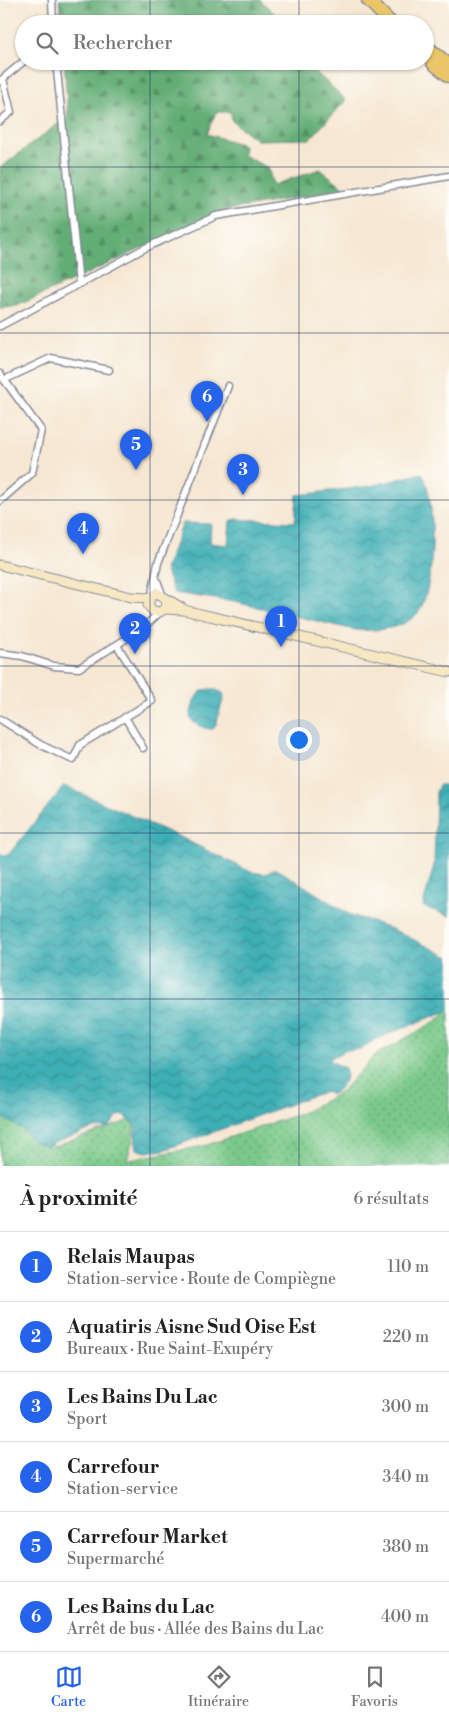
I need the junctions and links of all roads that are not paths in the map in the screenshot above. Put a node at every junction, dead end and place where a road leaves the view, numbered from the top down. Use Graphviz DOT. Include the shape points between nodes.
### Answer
graph roads {
  1 [pos="52,0"];
  2 [pos="368,0"];
  3 [pos="379,0"];
  4 [pos="53,15"];
  5 [pos="383,15"];
  6 [pos="393,15"];
  7 [pos="434,52"];
  8 [pos="434,64"];
  9 [pos="449,65"];
  10 [pos="15,69"];
  11 [pos="57,70"];
  12 [pos="449,76"];
  13 [pos="2,80"];
  14 [pos="0,121"];
  15 [pos="449,176"];
  16 [pos="79,284"];
  17 [pos="0,326"];
  18 [pos="109,370"];
  19 [pos="2,377"];
  20 [pos="228,386"];
  21 [pos="0,500"];
  22 [pos="0,565"];
  23 [pos="155,600"];
  24 [pos="162,610"];
  25 [pos="184,610"];
  26 [pos="146,624"];
  27 [pos="117,645"];
  28 [pos="0,653"];
  29 [pos="449,672"];
  30 [pos="125,717"];
  31 [pos="0,719"];
  32 [pos="143,748"];
  1 -- 4 [label="street"];
  2 -- 5 [label="highway"];
  3 -- 6 [label="highway"];
  7 -- 9 [label="highway"];
  8 -- 12 [label="highway"];
  10 -- 13 [label="street"];
  11 -- 16 [label="street"];
  13 -- 14 [label="street" via="11,112"];
  15 -- 16 [label="street" via="216,216 143,249"];
  16 -- 17 [label="street"];
  18 -- 19 [label="street" via="51,358"];
  19 -- 21 [label="street" via="40,430 32,473"];
  20 -- 23 [label="street" via="158,562"];
  22 -- 23 [label="main road"];
  23 -- 24 [label="main road"];
  23 -- 24 [label="main road"];
  23 -- 25 [label="main road"];
  23 -- 26 [label="street"];
  24 -- 25 [label="main road"];
  24 -- 26 [label="street"];
  25 -- 29 [label="main road"];
  26 -- 27 [label="street"];
  27 -- 28 [label="street" via="78,668 54,666"];
  27 -- 30 [label="street" via="152,701"];
  30 -- 31 [label="street" via="80,745 73,760 41,745"];
  30 -- 32 [label="street"];
}
